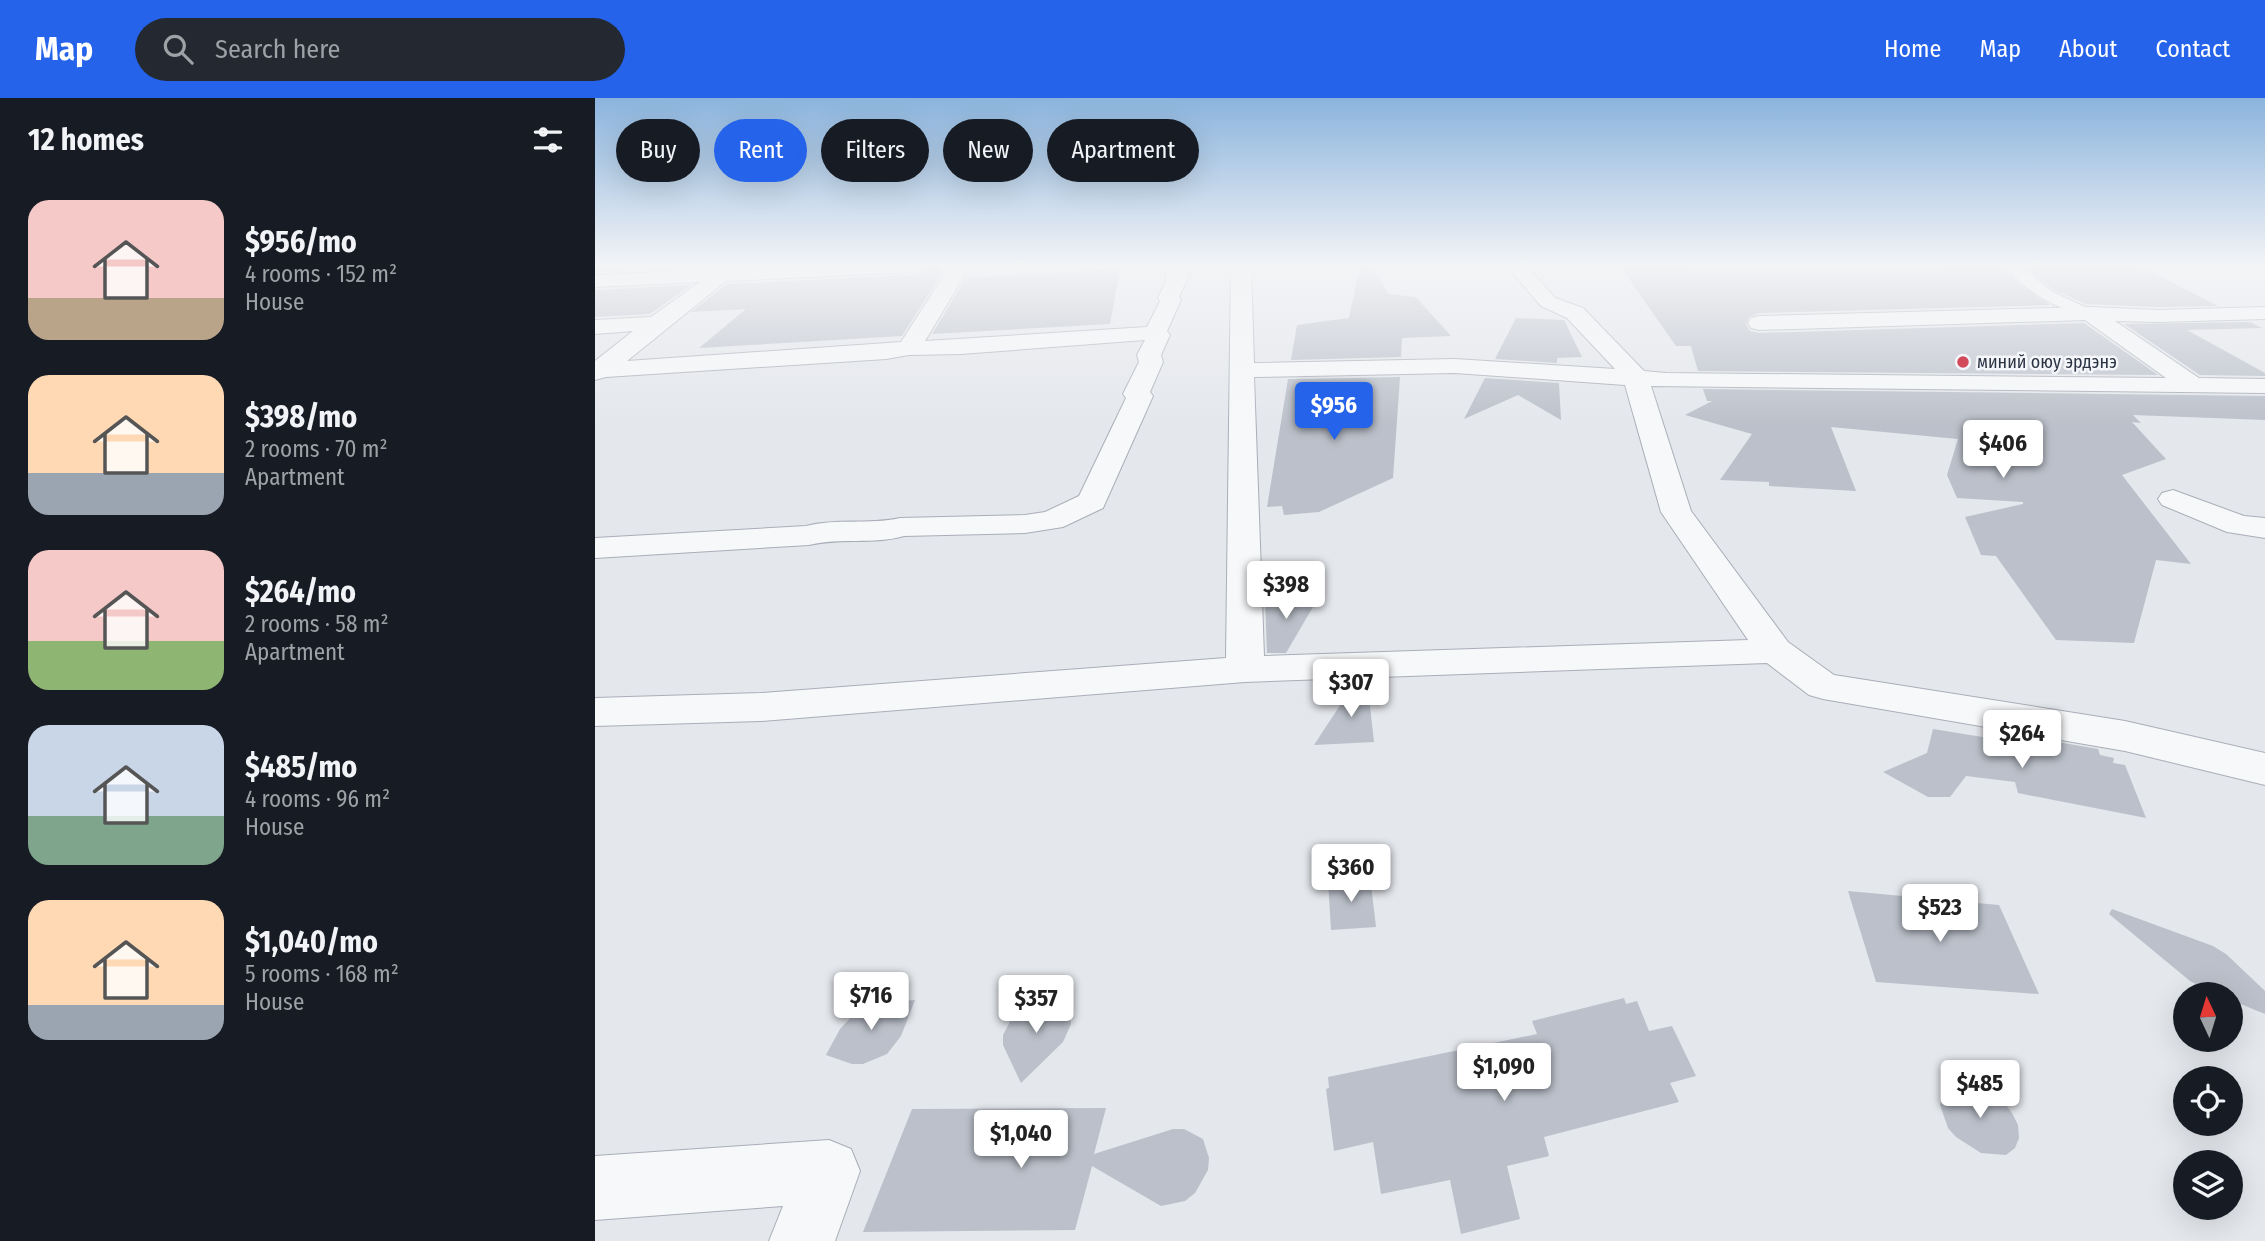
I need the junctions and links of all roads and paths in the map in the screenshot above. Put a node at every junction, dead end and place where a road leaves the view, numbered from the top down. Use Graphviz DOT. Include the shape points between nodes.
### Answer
graph roads {
  1 [pos="662,319"];
  2 [pos="927,319"];
  3 [pos="1161,319"];
  4 [pos="1242,319"];
  5 [pos="1581,319"];
  6 [pos="1880,319"];
  7 [pos="2099,319"];
  8 [pos="657,323"];
  9 [pos="1759,323"];
  10 [pos="595,327"];
  11 [pos="1155,333"];
  12 [pos="909,348"];
  13 [pos="1243,370"];
  14 [pos="595,372"];
  15 [pos="1635,376"];
  16 [pos="2193,385"];
  17 [pos="2265,386"];
  18 [pos="2172,499"];
  19 [pos="2265,528"];
  20 [pos="595,548"];
  21 [pos="1775,651"];
  22 [pos="1245,669"];
  23 [pos="595,712"];
  24 [pos="2262,773"];
  25 [pos="595,1188"];
  26 [pos="802,1241"];
  1 -- 8 [label="street"];
  2 -- 12 [label="street"];
  3 -- 11 [label="street"];
  4 -- 13 [label="street"];
  5 -- 15 [label="street"];
  6 -- 9 [label="street"];
  7 -- 16 [label="street"];
  8 -- 10 [label="street"];
  8 -- 14 [label="street"];
  11 -- 12 [label="street"];
  11 -- 20 [label="street" via="1159,335 1136,394 1140,396 1092,502 1052,520"];
  12 -- 14 [label="street"];
  13 -- 15 [label="street" via="1455,366"];
  13 -- 22 [label="street"];
  15 -- 16 [label="street"];
  15 -- 21 [label="street" via="1676,512"];
  16 -- 17 [label="street"];
  18 -- 19 [label="street" via="2238,525"];
  21 -- 22 [label="street"];
  21 -- 24 [label="street" via="1823,686 2125,736"];
  22 -- 23 [label="street" via="761,706"];
  25 -- 26 [label="street" via="829,1171"];
}
